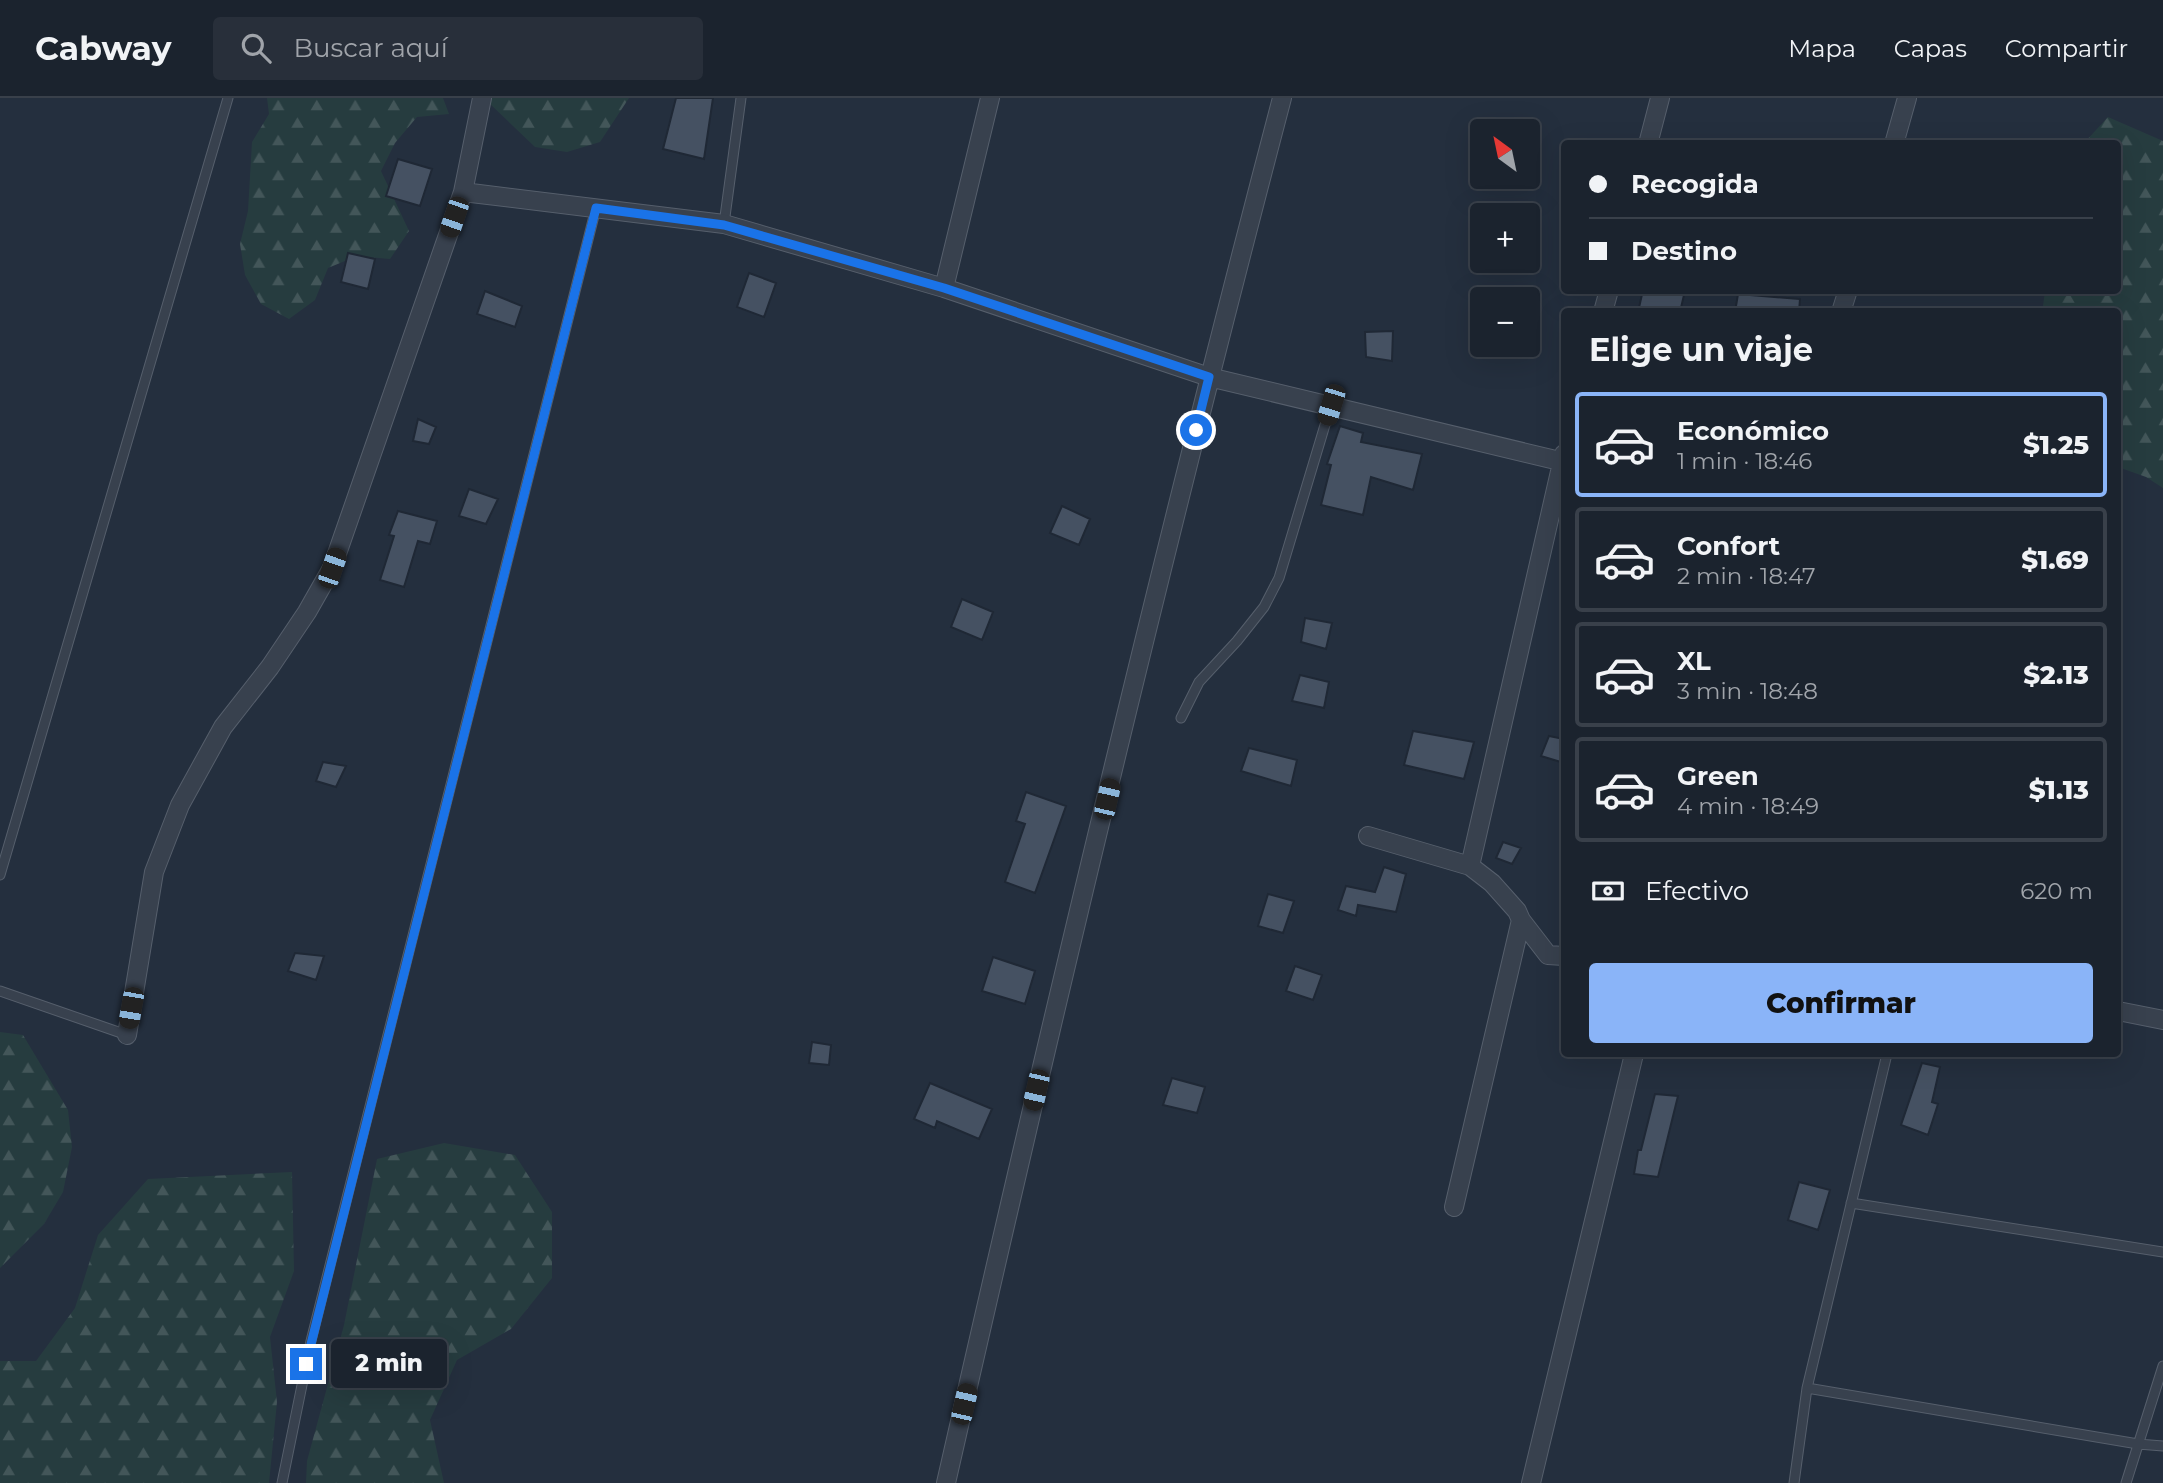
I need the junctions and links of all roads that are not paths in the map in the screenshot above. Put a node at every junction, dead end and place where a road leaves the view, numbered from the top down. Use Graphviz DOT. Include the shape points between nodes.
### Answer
graph roads {
  1 [pos="228,98"];
  2 [pos="482,98"];
  3 [pos="741,98"];
  4 [pos="990,98"];
  5 [pos="1282,98"];
  6 [pos="1661,98"];
  7 [pos="1908,98"];
  8 [pos="1649,140"];
  9 [pos="1895,140"];
  10 [pos="463,192"];
  11 [pos="596,208"];
  12 [pos="724,225"];
  13 [pos="944,288"];
  14 [pos="1209,377"];
  15 [pos="1331,405"];
  16 [pos="1561,458"];
  17 [pos="1561,472"];
  18 [pos="1181,718"];
  19 [pos="1368,836"];
  20 [pos="1470,866"];
  21 [pos="0,875"];
  22 [pos="1521,920"];
  23 [pos="1561,956"];
  24 [pos="0,991"];
  25 [pos="2121,1012"];
  26 [pos="2163,1020"];
  27 [pos="127,1035"];
  28 [pos="1633,1057"];
  29 [pos="1886,1057"];
  30 [pos="1851,1203"];
  31 [pos="1454,1207"];
  32 [pos="2163,1252"];
  33 [pos="2163,1366"];
  34 [pos="1807,1388"];
  35 [pos="2138,1444"];
  36 [pos="2163,1446"];
  37 [pos="282,1483"];
  38 [pos="946,1483"];
  39 [pos="1531,1483"];
  40 [pos="1794,1483"];
  41 [pos="2126,1483"];
  1 -- 21 [label="lane"];
  2 -- 10 [label="street"];
  3 -- 12 [label="lane"];
  4 -- 13 [label="street"];
  5 -- 14 [label="street"];
  6 -- 8 [label="street"];
  7 -- 9 [label="street"];
  10 -- 11 [label="street"];
  10 -- 27 [label="street" via="332,568 270,667 223,727 180,805 154,872"];
  11 -- 12 [label="street"];
  11 -- 37 [label="lane" via="311,1341"];
  12 -- 13 [label="street"];
  13 -- 14 [label="street"];
  14 -- 15 [label="street"];
  14 -- 38 [label="street"];
  15 -- 16 [label="street"];
  15 -- 18 [label="lane" via="1279,578 1264,607 1199,682"];
  17 -- 20 [label="street"];
  19 -- 20 [label="street"];
  20 -- 22 [label="street" via="1492,883"];
  22 -- 23 [label="street" via="1548,955"];
  22 -- 31 [label="street"];
  24 -- 27 [label="lane"];
  25 -- 26 [label="street"];
  28 -- 39 [label="street"];
  29 -- 30 [label="lane"];
  30 -- 32 [label="lane"];
  30 -- 34 [label="lane"];
  33 -- 35 [label="lane"];
  34 -- 35 [label="lane"];
  34 -- 40 [label="lane"];
  35 -- 36 [label="lane"];
  35 -- 41 [label="lane"];
}
